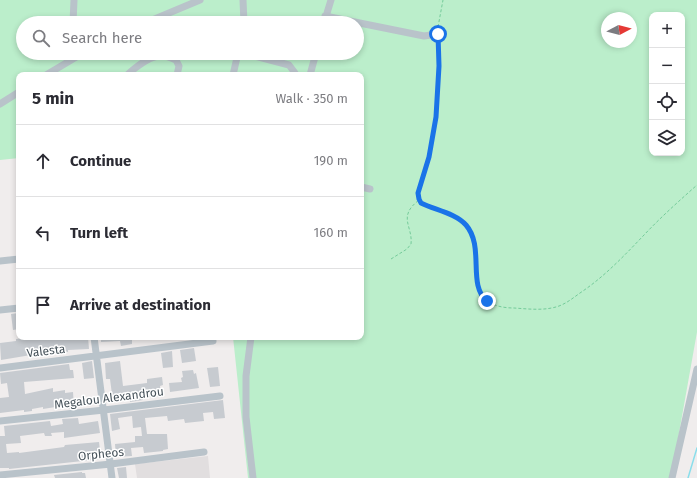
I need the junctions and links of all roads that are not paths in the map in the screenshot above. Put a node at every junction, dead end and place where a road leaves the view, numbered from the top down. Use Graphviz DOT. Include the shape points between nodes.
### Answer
graph roads {
  1 [pos="74,0"];
  2 [pos="200,0"];
  3 [pos="243,0"];
  4 [pos="331,0"];
  5 [pos="74,16"];
  6 [pos="162,16"];
  7 [pos="244,16"];
  8 [pos="325,16"];
  9 [pos="364,26"];
  10 [pos="438,34"];
  11 [pos="67,60"];
  12 [pos="149,60"];
  13 [pos="176,60"];
  14 [pos="236,60"];
  15 [pos="270,60"];
  16 [pos="314,60"];
  17 [pos="50,72"];
  18 [pos="130,72"];
  19 [pos="178,72"];
  20 [pos="233,72"];
  21 [pos="295,72"];
  22 [pos="311,72"];
  23 [pos="16,94"];
  24 [pos="0,104"];
  25 [pos="364,187"];
  26 [pos="370,189"];
  27 [pos="16,259"];
  28 [pos="0,261"];
  29 [pos="16,308"];
  30 [pos="0,310"];
  31 [pos="94,340"];
  32 [pos="251,340"];
  33 [pos="213,341"];
  34 [pos="97,356"];
  35 [pos="0,368"];
  36 [pos="697,369"];
  37 [pos="220,396"];
  38 [pos="104,410"];
  39 [pos="0,421"];
  40 [pos="204,452"];
  41 [pos="111,464"];
  42 [pos="0,475"];
  43 [pos="112,478"];
  44 [pos="253,478"];
  45 [pos="672,478"];
  1 -- 5 [label="street"];
  2 -- 6 [label="street"];
  3 -- 7 [label="street"];
  4 -- 8 [label="street"];
  9 -- 10 [label="street" via="424,36"];
  11 -- 17 [label="street"];
  12 -- 18 [label="street"];
  13 -- 19 [label="street" via="179,66"];
  14 -- 20 [label="street"];
  15 -- 21 [label="street" via="289,65"];
  16 -- 22 [label="street"];
  23 -- 24 [label="street"];
  25 -- 26 [label="street"];
  27 -- 28 [label="street"];
  29 -- 30 [label="street"];
  31 -- 34 [label="street"];
  32 -- 44 [label="street" via="246,376 246,417"];
  33 -- 34 [label="street, Valesta"];
  34 -- 35 [label="street, Valesta"];
  34 -- 38 [label="street"];
  36 -- 45 [label="street"];
  37 -- 38 [label="street, Megalou Alexandrou"];
  38 -- 39 [label="street, Megalou Alexandrou"];
  38 -- 41 [label="street"];
  40 -- 41 [label="street, Orpheos"];
  41 -- 42 [label="street, Orpheos"];
  41 -- 43 [label="street"];
}
